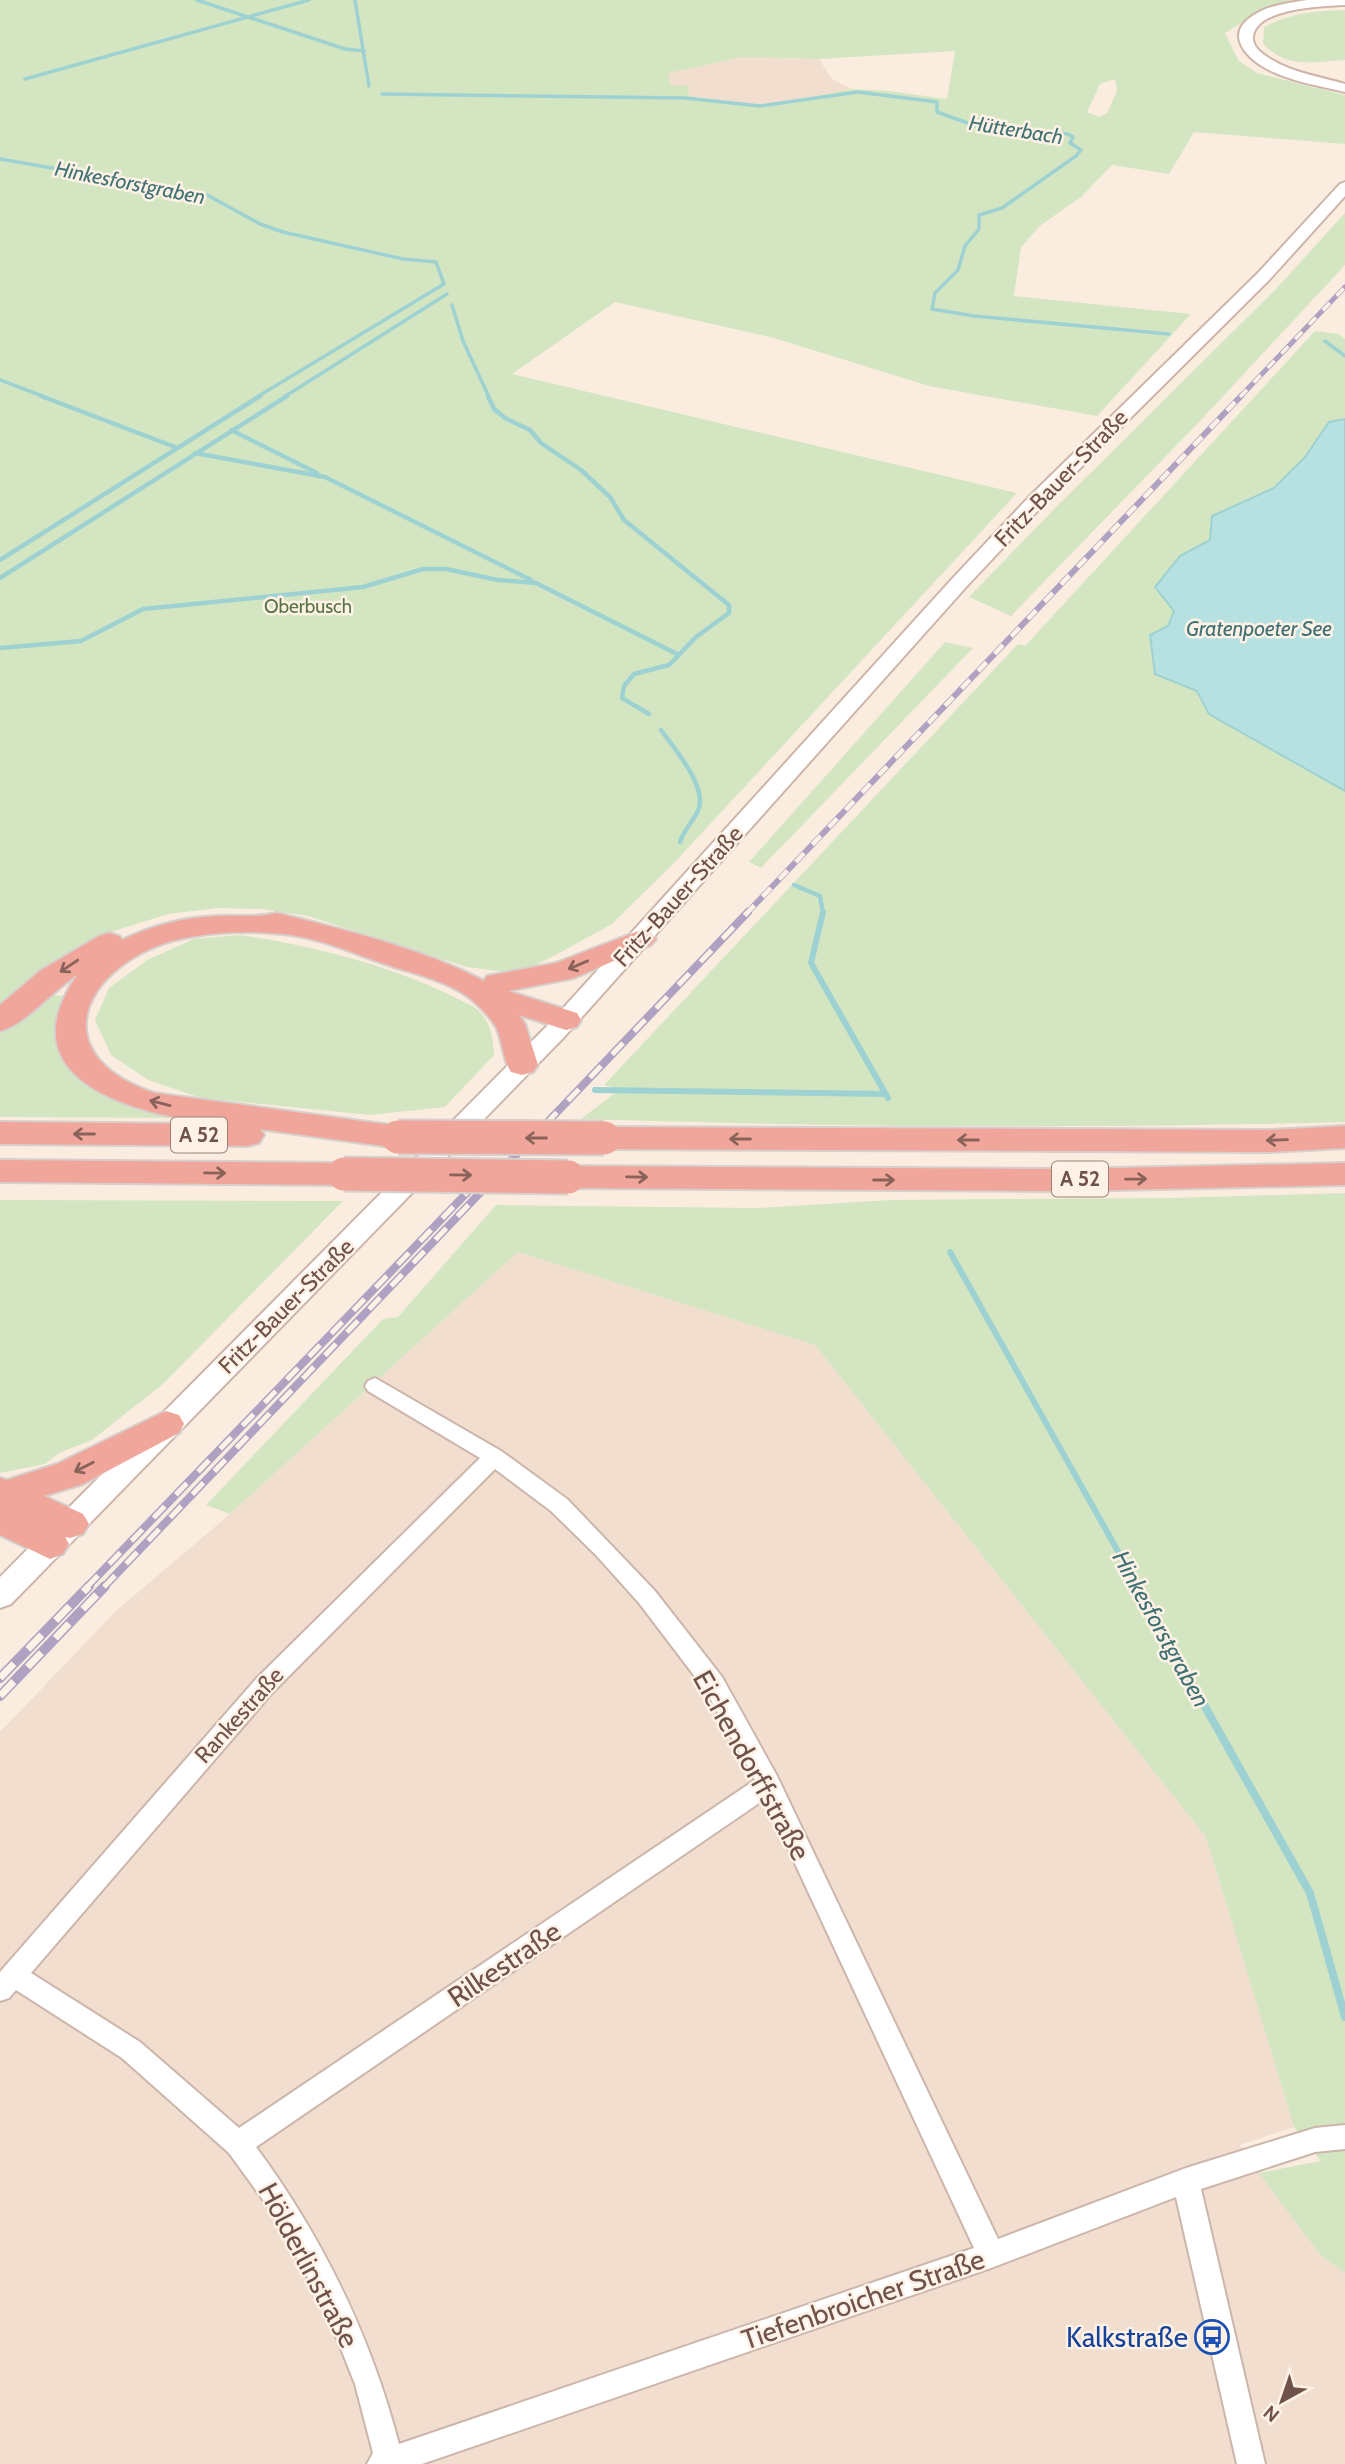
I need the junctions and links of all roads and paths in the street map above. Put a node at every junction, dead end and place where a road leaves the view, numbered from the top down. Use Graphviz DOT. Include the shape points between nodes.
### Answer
graph roads {
  1 [pos="1345,1"];
  2 [pos="1320,81"];
  3 [pos="1345,86"];
  4 [pos="1345,187"];
  5 [pos="296,926"];
  6 [pos="640,939"];
  7 [pos="490,988"];
  8 [pos="571,1014"];
  9 [pos="0,1021"];
  10 [pos="522,1065"];
  11 [pos="0,1133"];
  12 [pos="398,1137"];
  13 [pos="1345,1137"];
  14 [pos="0,1171"];
  15 [pos="1345,1174"];
  16 [pos="375,1386"];
  17 [pos="166,1424"];
  18 [pos="495,1457"];
  19 [pos="2,1501"];
  20 [pos="60,1534"];
  21 [pos="0,1596"];
  22 [pos="769,1783"];
  23 [pos="6,1982"];
  24 [pos="1345,2137"];
  25 [pos="238,2144"];
  26 [pos="1186,2181"];
  27 [pos="991,2255"];
  28 [pos="385,2462"];
  29 [pos="1251,2464"];
  1 -- 2 [label="main road" via="1276,10 1248,27 1245,36 1248,47 1268,63"];
  2 -- 3 [label="street"];
  4 -- 6 [label="main road, Fritz-Bauer-Straße" via="1263,277 968,574"];
  5 -- 7 [label="highway"];
  5 -- 9 [label="highway, one-way" via="254,916 212,915 128,933 51,978"];
  12 -- 5 [label="highway, one-way" via="161,1104 118,1090 78,1058 69,1033 73,1005 90,977 112,958 138,943 211,925"];
  6 -- 7 [label="highway, one-way" via="563,971"];
  6 -- 8 [label="main road, Fritz-Bauer-Straße"];
  7 -- 8 [label="highway"];
  7 -- 10 [label="highway" via="510,1024"];
  8 -- 10 [label="main road, Fritz-Bauer-Straße"];
  10 -- 17 [label="main road, Fritz-Bauer-Straße"];
  12 -- 11 [label="highway, A 52, one-way"];
  13 -- 12 [label="highway, A 52, one-way, bridge" via="1270,1141"];
  14 -- 15 [label="highway, A 52, one-way, bridge" via="1071,1180"];
  16 -- 18 [label="street, Eichendorffstraße"];
  17 -- 19 [label="highway, one-way" via="70,1474"];
  17 -- 20 [label="main road, Fritz-Bauer-Straße"];
  18 -- 22 [label="street, Eichendorffstraße" via="559,1505 647,1597 713,1684"];
  18 -- 23 [label="street, Rankestraße" via="264,1686"];
  19 -- 20 [label="highway"];
  20 -- 21 [label="main road, Fritz-Bauer-Straße"];
  22 -- 25 [label="street, Rilkestraße"];
  22 -- 27 [label="street, Eichendorffstraße"];
  23 -- 25 [label="street, Hölderlinstraße" via="131,2050"];
  24 -- 26 [label="street, Tiefenbroicher Straße" via="1315,2140"];
  25 -- 28 [label="street, Hölderlinstraße" via="283,2206 335,2303 369,2384"];
  26 -- 27 [label="street, Tiefenbroicher Straße"];
  26 -- 29 [label="street"];
  27 -- 28 [label="street, Tiefenbroicher Straße"];
}
